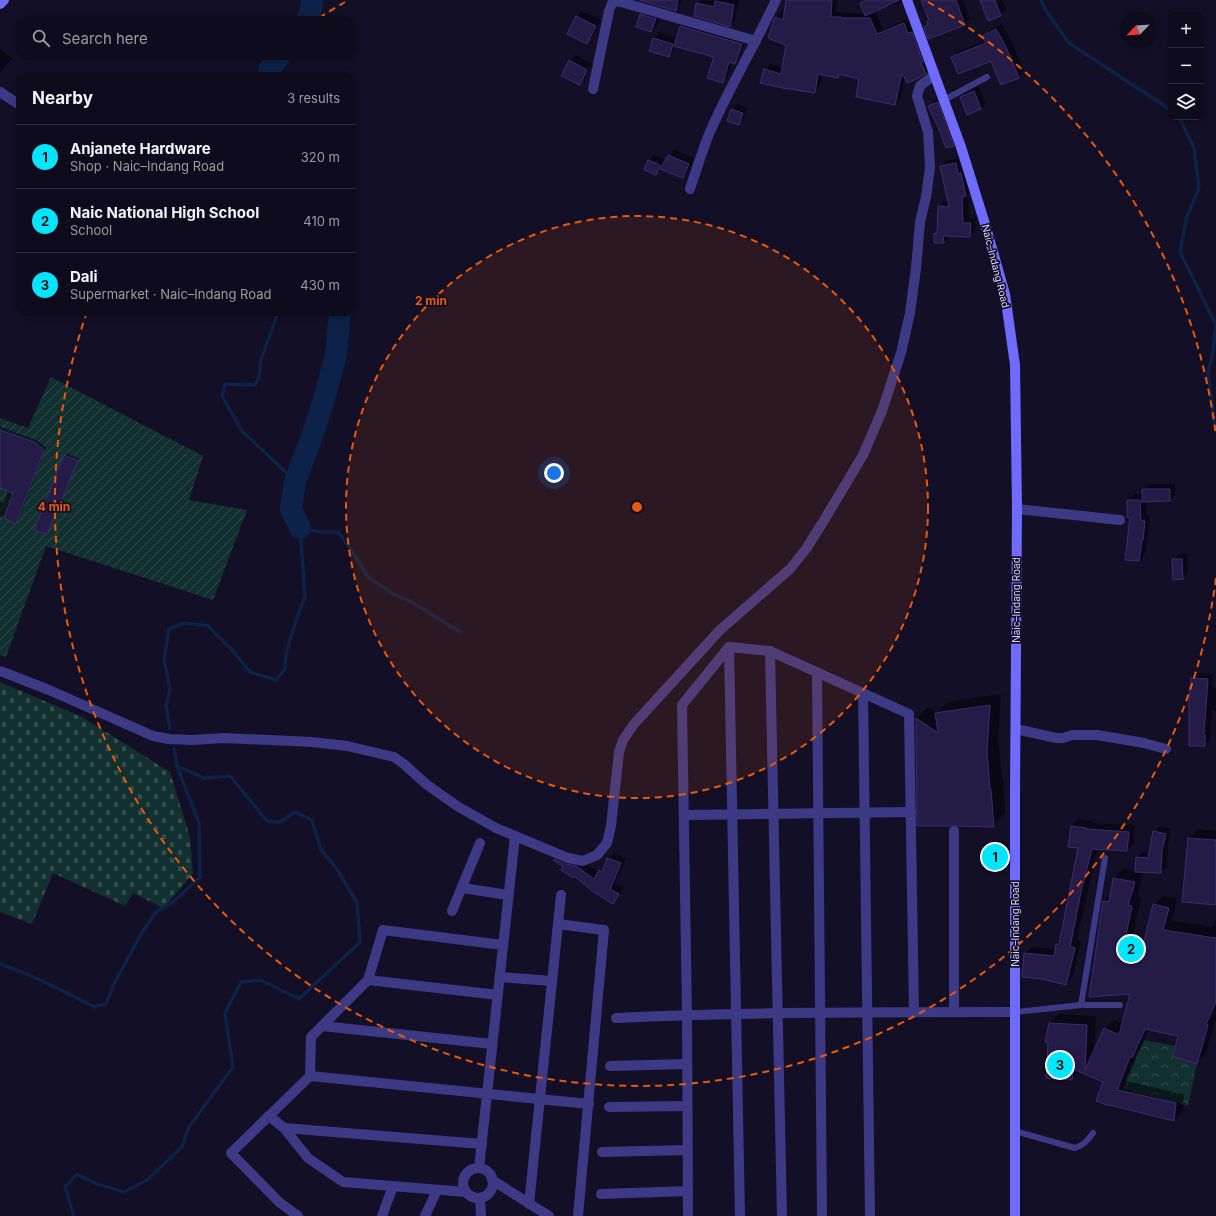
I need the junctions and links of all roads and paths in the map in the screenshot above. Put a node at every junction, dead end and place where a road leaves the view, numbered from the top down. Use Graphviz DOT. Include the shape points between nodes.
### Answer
graph roads {
  1 [pos="4,0"];
  2 [pos="776,0"];
  3 [pos="907,0"];
  4 [pos="0,4"];
  5 [pos="756,41"];
  6 [pos="934,75"];
  7 [pos="987,77"];
  8 [pos="593,89"];
  9 [pos="0,92"];
  10 [pos="944,100"];
  11 [pos="16,102"];
  12 [pos="690,189"];
  13 [pos="1017,509"];
  14 [pos="1120,520"];
  15 [pos="728,647"];
  16 [pos="770,651"];
  17 [pos="0,671"];
  18 [pos="817,672"];
  19 [pos="863,693"];
  20 [pos="1016,729"];
  21 [pos="1166,749"];
  22 [pos="911,812"];
  23 [pos="818,813"];
  24 [pos="865,813"];
  25 [pos="732,814"];
  26 [pos="773,814"];
  27 [pos="684,815"];
  28 [pos="954,831"];
  29 [pos="515,836"];
  30 [pos="480,843"];
  31 [pos="1105,858"];
  32 [pos="462,888"];
  33 [pos="561,895"];
  34 [pos="508,896"];
  35 [pos="452,911"];
  36 [pos="558,924"];
  37 [pos="503,945"];
  38 [pos="500,978"];
  39 [pos="368,980"];
  40 [pos="552,982"];
  41 [pos="498,995"];
  42 [pos="1081,1005"];
  43 [pos="1120,1005"];
  44 [pos="867,1012"];
  45 [pos="914,1012"];
  46 [pos="954,1012"];
  47 [pos="1015,1012"];
  48 [pos="820,1013"];
  49 [pos="736,1014"];
  50 [pos="778,1014"];
  51 [pos="687,1015"];
  52 [pos="616,1018"];
  53 [pos="322,1026"];
  54 [pos="492,1044"];
  55 [pos="687,1064"];
  56 [pos="610,1066"];
  57 [pos="310,1076"];
  58 [pos="487,1094"];
  59 [pos="540,1099"];
  60 [pos="588,1104"];
  61 [pos="687,1106"];
  62 [pos="609,1107"];
  63 [pos="269,1116"];
  64 [pos="284,1128"];
  65 [pos="1015,1131"];
  66 [pos="1093,1133"];
  67 [pos="482,1144"];
  68 [pos="687,1150"];
  69 [pos="602,1152"];
  70 [pos="479,1168"];
  71 [pos="492,1180"];
  72 [pos="393,1186"];
  73 [pos="437,1190"];
  74 [pos="688,1191"];
  75 [pos="466,1192"];
  76 [pos="602,1194"];
  77 [pos="480,1198"];
  78 [pos="529,1204"];
  79 [pos="690,1215"];
  80 [pos="298,1216"];
  81 [pos="382,1216"];
  82 [pos="425,1216"];
  83 [pos="481,1216"];
  84 [pos="549,1216"];
  85 [pos="578,1216"];
  86 [pos="740,1216"];
  87 [pos="782,1216"];
  88 [pos="822,1216"];
  89 [pos="870,1216"];
  90 [pos="1015,1216"];
  1 -- 4 [label="main road"];
  2 -- 5 [label="street"];
  3 -- 6 [label="main road, Naic–Indang Road"];
  5 -- 8 [label="street" via="613,1"];
  5 -- 12 [label="street" via="709,136"];
  6 -- 10 [label="main road, Naic–Indang Road"];
  6 -- 29 [label="street" via="920,86 917,96 928,132 930,167 920,222 910,313 901,353 863,455 806,549 790,569 720,630 634,724 623,740 619,752 609,838 597,856 583,861 568,858"];
  7 -- 10 [label="lane"];
  9 -- 11 [label="street"];
  10 -- 13 [label="main road, Naic–Indang Road" via="961,147 1005,294 1015,365"];
  13 -- 14 [label="street"];
  13 -- 20 [label="main road, Naic–Indang Road"];
  15 -- 16 [label="street"];
  15 -- 25 [label="street"];
  15 -- 27 [label="street" via="682,705"];
  16 -- 18 [label="street"];
  16 -- 26 [label="street"];
  17 -- 29 [label="street" via="153,736 192,740 224,738 312,742 347,746 394,757 457,806"];
  18 -- 19 [label="street"];
  18 -- 23 [label="street"];
  19 -- 22 [label="street" via="909,714"];
  19 -- 24 [label="street"];
  20 -- 21 [label="street" via="1056,738 1097,735"];
  20 -- 47 [label="main road, Naic–Indang Road"];
  22 -- 24 [label="street"];
  22 -- 45 [label="street"];
  23 -- 24 [label="street"];
  23 -- 26 [label="street"];
  23 -- 48 [label="street"];
  24 -- 44 [label="street"];
  25 -- 26 [label="street"];
  25 -- 27 [label="street"];
  25 -- 49 [label="street"];
  26 -- 50 [label="street"];
  27 -- 51 [label="street"];
  28 -- 46 [label="street"];
  29 -- 34 [label="street"];
  30 -- 32 [label="street"];
  31 -- 42 [label="lane"];
  32 -- 34 [label="street"];
  32 -- 35 [label="street"];
  33 -- 36 [label="street"];
  34 -- 37 [label="street"];
  36 -- 40 [label="street"];
  36 -- 60 [label="street" via="604,930"];
  37 -- 38 [label="street"];
  37 -- 39 [label="street" via="382,930"];
  38 -- 40 [label="street"];
  38 -- 41 [label="street"];
  39 -- 41 [label="street"];
  39 -- 53 [label="street"];
  40 -- 59 [label="street"];
  41 -- 54 [label="street"];
  42 -- 43 [label="lane"];
  42 -- 47 [label="lane"];
  44 -- 45 [label="street"];
  44 -- 48 [label="street"];
  44 -- 89 [label="street"];
  45 -- 46 [label="street"];
  46 -- 47 [label="street"];
  47 -- 65 [label="main road, Naic–Indang Road"];
  48 -- 50 [label="street"];
  48 -- 88 [label="street"];
  49 -- 50 [label="street"];
  49 -- 51 [label="street"];
  49 -- 86 [label="street"];
  50 -- 87 [label="street"];
  51 -- 52 [label="street"];
  51 -- 55 [label="street"];
  53 -- 54 [label="street"];
  53 -- 57 [label="street" via="311,1037"];
  54 -- 58 [label="street"];
  55 -- 56 [label="street"];
  55 -- 61 [label="street"];
  57 -- 58 [label="street"];
  57 -- 63 [label="street"];
  58 -- 59 [label="street"];
  58 -- 67 [label="street"];
  59 -- 60 [label="street"];
  59 -- 78 [label="street"];
  60 -- 85 [label="street"];
  61 -- 62 [label="street"];
  61 -- 68 [label="street"];
  63 -- 64 [label="street"];
  63 -- 80 [label="street" via="231,1153 279,1202"];
  64 -- 67 [label="street"];
  64 -- 72 [label="street" via="308,1158 343,1182"];
  65 -- 66 [label="lane" via="1074,1148 1083,1146"];
  65 -- 90 [label="main road, Naic–Indang Road"];
  67 -- 70 [label="street"];
  68 -- 69 [label="street"];
  68 -- 74 [label="street"];
  70 -- 71 [label="street" via="488,1172"];
  70 -- 75 [label="street" via="466,1174 463,1183"];
  71 -- 77 [label="street" via="491,1190"];
  71 -- 78 [label="street"];
  72 -- 73 [label="street"];
  72 -- 81 [label="street"];
  73 -- 75 [label="street"];
  73 -- 82 [label="street"];
  74 -- 76 [label="street"];
  74 -- 79 [label="street"];
  75 -- 77 [label="street"];
  77 -- 83 [label="street"];
  78 -- 84 [label="street"];
}
